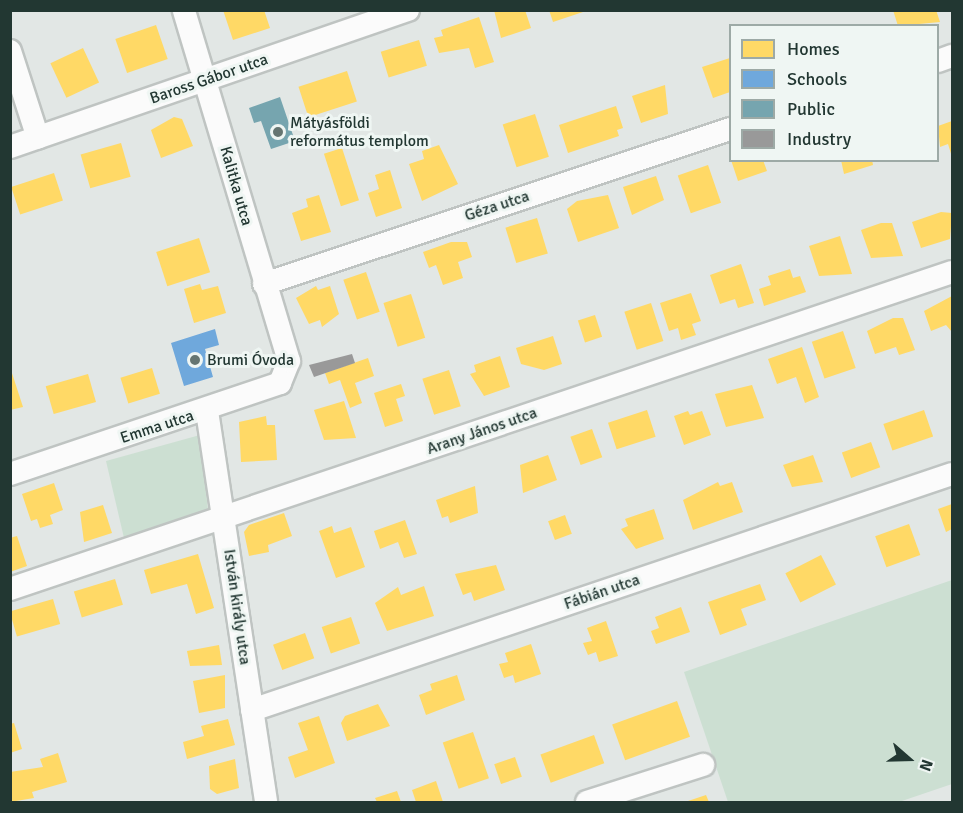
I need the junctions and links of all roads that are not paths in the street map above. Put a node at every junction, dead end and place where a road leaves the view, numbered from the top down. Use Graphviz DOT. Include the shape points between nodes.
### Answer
graph roads {
  1 [pos="184,10"];
  2 [pos="408,10"];
  3 [pos="10,51"];
  4 [pos="206,80"];
  5 [pos="729,129"];
  6 [pos="38,138"];
  7 [pos="10,147"];
  8 [pos="952,272"];
  9 [pos="264,284"];
  10 [pos="289,361"];
  11 [pos="207,411"];
  12 [pos="10,474"];
  13 [pos="952,474"];
  14 [pos="224,518"];
  15 [pos="10,589"];
  16 [pos="252,710"];
  17 [pos="703,765"];
  18 [pos="266,802"];
  19 [pos="587,802"];
  1 -- 4 [label="street, Kalitka utca"];
  2 -- 4 [label="street, Baross Gábor utca"];
  3 -- 6 [label="street"];
  4 -- 6 [label="street, Baross Gábor utca"];
  4 -- 9 [label="street, Kalitka utca"];
  5 -- 9 [label="street, Géza utca"];
  6 -- 7 [label="street, Baross Gábor utca"];
  8 -- 14 [label="street, Arany János utca"];
  9 -- 10 [label="street, Kalitka utca"];
  10 -- 11 [label="street, Emma utca" via="280,383"];
  11 -- 12 [label="street, Emma utca"];
  11 -- 14 [label="street, István király utca"];
  13 -- 16 [label="street, Fábián utca"];
  14 -- 15 [label="street, Arany János utca"];
  14 -- 16 [label="street, István király utca"];
  16 -- 18 [label="street, István király utca"];
  17 -- 19 [label="street"];
}
